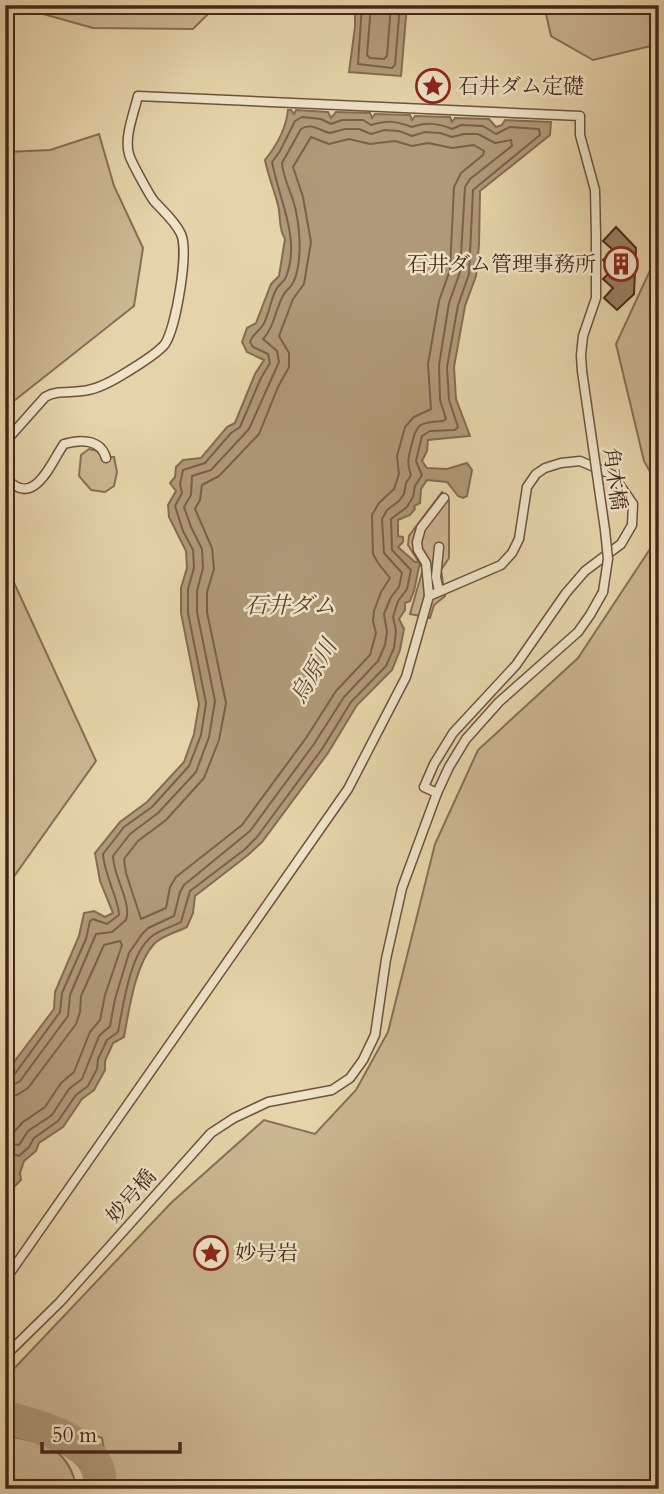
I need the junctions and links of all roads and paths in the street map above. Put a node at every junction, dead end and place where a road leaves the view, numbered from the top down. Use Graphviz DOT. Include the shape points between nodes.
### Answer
graph roads {
  1 [pos="5,442"];
  2 [pos="106,458"];
  3 [pos="5,477"];
  4 [pos="444,498"];
  5 [pos="439,547"];
  6 [pos="439,592"];
  7 [pos="603,592"];
  8 [pos="429,596"];
  9 [pos="437,793"];
  10 [pos="5,1280"];
  11 [pos="5,1356"];
  1 -- 7 [label="lane, 角木橋, bridge" via="45,397 99,388 162,347 170,332 185,252 181,234 151,198 128,151 138,96 580,116 580,135 595,190 596,236 596,298 580,355 608,559"];
  2 -- 3 [label="lane" via="98,445 76,440 64,444 39,484 22,488"];
  4 -- 8 [label="lane" via="421,528 417,542 426,563"];
  5 -- 6 [label="lane"];
  6 -- 8 [label="lane"];
  6 -- 9 [label="lane" via="501,565 512,553 519,539 527,487 545,468 580,461 613,475 633,504 632,525 621,544 585,571 528,650 453,733 424,787"];
  7 -- 9 [label="lane, 妙号橋" via="578,632 499,702 466,739"];
  8 -- 10 [label="lane" via="406,677 348,789"];
  9 -- 11 [label="lane, 妙号橋" via="402,888 375,1035 350,1078 332,1090 268,1102 211,1133 43,1321"];
}
